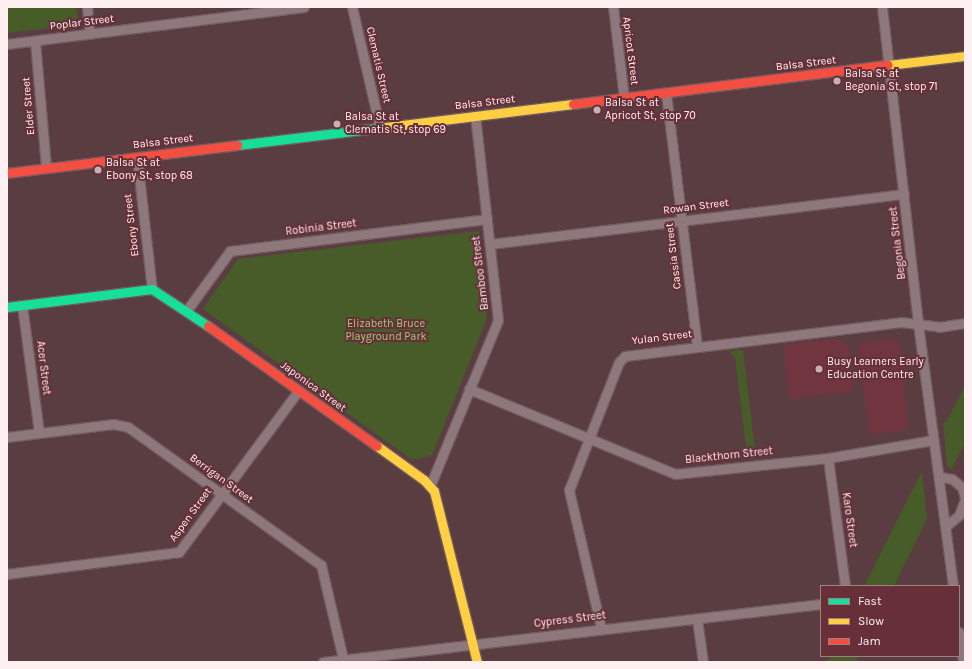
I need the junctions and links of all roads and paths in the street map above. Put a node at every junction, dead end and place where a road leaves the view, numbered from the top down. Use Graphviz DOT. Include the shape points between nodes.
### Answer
graph roads {
  1 [pos="86,7"];
  2 [pos="304,7"];
  3 [pos="352,7"];
  4 [pos="613,7"];
  5 [pos="882,7"];
  6 [pos="90,34"];
  7 [pos="35,41"];
  8 [pos="7,44"];
  9 [pos="965,56"];
  10 [pos="889,66"];
  11 [pos="666,93"];
  12 [pos="624,98"];
  13 [pos="475,116"];
  14 [pos="380,128"];
  15 [pos="136,158"];
  16 [pos="46,168"];
  17 [pos="7,173"];
  18 [pos="904,194"];
  19 [pos="486,219"];
  20 [pos="682,221"];
  21 [pos="490,244"];
  22 [pos="152,289"];
  23 [pos="22,305"];
  24 [pos="7,307"];
  25 [pos="187,310"];
  26 [pos="965,323"];
  27 [pos="919,324"];
  28 [pos="697,346"];
  29 [pos="469,389"];
  30 [pos="298,391"];
  31 [pos="39,433"];
  32 [pos="7,437"];
  33 [pos="589,437"];
  34 [pos="933,440"];
  35 [pos="828,458"];
  36 [pos="940,477"];
  37 [pos="430,486"];
  38 [pos="221,494"];
  39 [pos="965,498"];
  40 [pos="946,526"];
  41 [pos="7,574"];
  42 [pos="845,585"];
  43 [pos="953,585"];
  44 [pos="820,604"];
  45 [pos="696,619"];
  46 [pos="602,628"];
  47 [pos="960,640"];
  48 [pos="472,644"];
  49 [pos="343,660"];
  50 [pos="323,662"];
  51 [pos="477,662"];
  52 [pos="703,662"];
  53 [pos="963,662"];
  1 -- 6 [label="street"];
  2 -- 6 [label="street, Poplar Street"];
  3 -- 14 [label="street, Clematis Street"];
  4 -- 12 [label="street, Apricot Street"];
  5 -- 10 [label="street, Begonia Street"];
  6 -- 7 [label="street, Poplar Street"];
  7 -- 8 [label="street, Poplar Street"];
  7 -- 16 [label="street, Elder Street"];
  9 -- 10 [label="street, Balsa Street"];
  10 -- 11 [label="street, Balsa Street"];
  10 -- 18 [label="street, Begonia Street"];
  11 -- 12 [label="street, Balsa Street"];
  11 -- 20 [label="street, Cassia Street"];
  12 -- 13 [label="street, Balsa Street"];
  13 -- 14 [label="street, Balsa Street"];
  13 -- 19 [label="street, Bamboo Street"];
  14 -- 15 [label="street, Balsa Street"];
  15 -- 16 [label="street, Balsa Street"];
  15 -- 22 [label="street, Ebony Street"];
  16 -- 17 [label="street, Balsa Street"];
  18 -- 20 [label="street, Rowan Street"];
  18 -- 27 [label="street, Begonia Street"];
  19 -- 21 [label="street, Bamboo Street"];
  19 -- 25 [label="street, Robinia Street" via="230,251"];
  20 -- 21 [label="street, Rowan Street"];
  20 -- 28 [label="street, Cassia Street"];
  21 -- 29 [label="street, Bamboo Street" via="498,320"];
  22 -- 23 [label="street"];
  22 -- 25 [label="street, Japonica Street"];
  23 -- 24 [label="street"];
  23 -- 31 [label="street, Acer Street"];
  25 -- 30 [label="street, Japonica Street"];
  26 -- 27 [label="street, Yulan Street" via="939,327"];
  27 -- 28 [label="street, Yulan Street" via="901,322"];
  27 -- 34 [label="street, Begonia Street"];
  28 -- 33 [label="street, Yulan Street" via="625,356 619,362"];
  29 -- 33 [label="street, Blackthorn Street"];
  29 -- 37 [label="street, Bamboo Street"];
  30 -- 37 [label="street, Japonica Street"];
  30 -- 38 [label="street, Aspen Street"];
  31 -- 32 [label="street, Berrigan Street"];
  31 -- 38 [label="street, Berrigan Street" via="121,425"];
  33 -- 35 [label="street, Blackthorn Street" via="675,474"];
  33 -- 46 [label="street, Yulan Street" via="570,484 569,496"];
  34 -- 35 [label="street, Blackthorn Street"];
  34 -- 36 [label="street, Begonia Street"];
  35 -- 42 [label="street, Karo Street"];
  36 -- 39 [label="street" via="952,479 962,487"];
  36 -- 40 [label="street, Begonia Street"];
  37 -- 48 [label="street" via="439,506"];
  38 -- 41 [label="street, Aspen Street" via="179,552"];
  38 -- 49 [label="street, Berrigan Street" via="321,565"];
  39 -- 40 [label="street" via="959,515"];
  40 -- 43 [label="street, Begonia Street"];
  44 -- 45 [label="street, Cypress Street"];
  45 -- 46 [label="street, Cypress Street"];
  45 -- 52 [label="street"];
  46 -- 48 [label="street, Cypress Street"];
  47 -- 53 [label="street"];
  48 -- 49 [label="street, Cypress Street"];
  48 -- 51 [label="street"];
  49 -- 50 [label="street, Cypress Street"];
}
